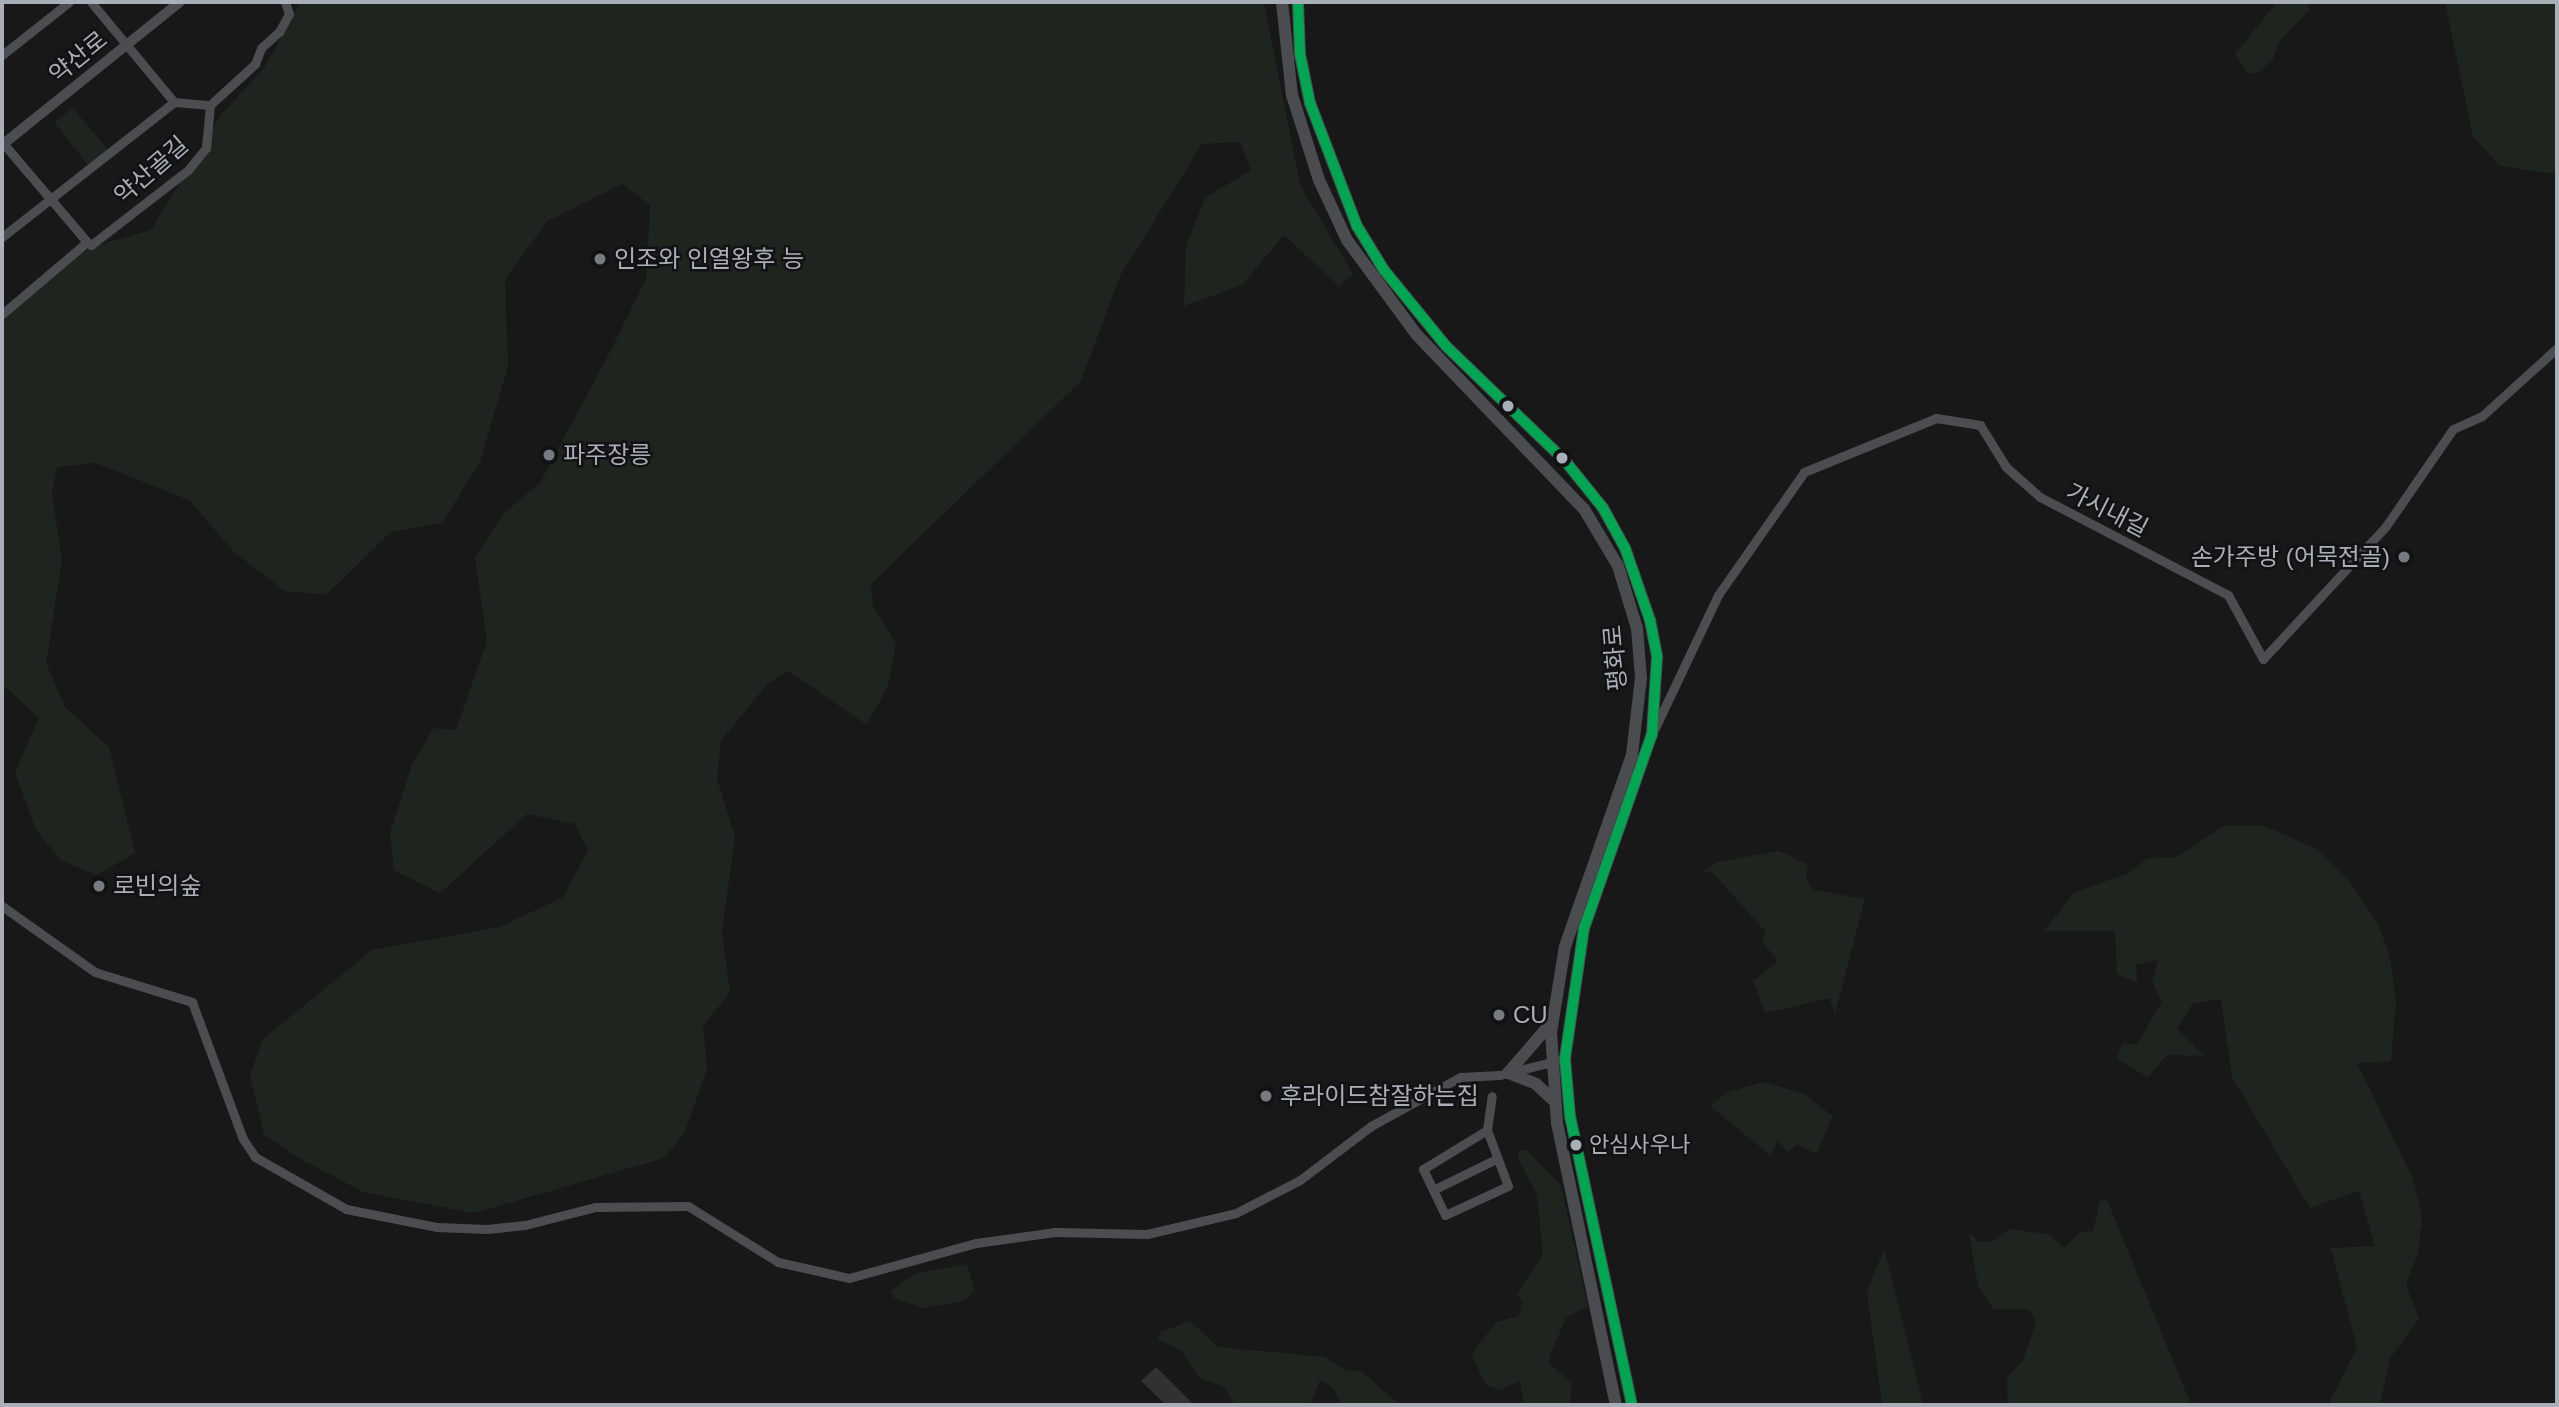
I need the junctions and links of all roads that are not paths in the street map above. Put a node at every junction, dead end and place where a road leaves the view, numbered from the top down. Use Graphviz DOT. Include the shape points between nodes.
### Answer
graph roads {
  1 [pos="69,2"];
  2 [pos="91,2"];
  3 [pos="180,2"];
  4 [pos="285,2"];
  5 [pos="1282,2"];
  6 [pos="1298,2"];
  7 [pos="128,44"];
  8 [pos="2,55"];
  9 [pos="174,102"];
  10 [pos="210,105"];
  11 [pos="2,144"];
  12 [pos="50,198"];
  13 [pos="2,237"];
  14 [pos="87,242"];
  15 [pos="2,314"];
  16 [pos="2557,348"];
  17 [pos="1652,734"];
  18 [pos="2,906"];
  19 [pos="1552,1021"];
  20 [pos="1559,1060"];
  21 [pos="1508,1073"];
  22 [pos="1492,1096"];
  23 [pos="1554,1101"];
  24 [pos="1487,1130"];
  25 [pos="1498,1158"];
  26 [pos="1433,1190"];
  27 [pos="1615,1405"];
  28 [pos="1632,1405"];
  1 -- 8 [label="street"];
  2 -- 7 [label="street, 약산골길"];
  3 -- 7 [label="street, 약산로"];
  4 -- 10 [label="street" via="289,14 279,32 261,48 255,64"];
  5 -- 19 [label="main road, 평화로" via="1292,95 1319,180 1348,240 1416,334 1584,509 1618,566 1637,628 1641,678 1632,755 1565,946"];
  6 -- 17 [label="main road, 평화로" via="1300,54 1310,103 1357,226 1384,270 1446,346 1566,462 1603,508 1625,548 1641,585 1657,657"];
  7 -- 9 [label="street, 약산골길"];
  7 -- 11 [label="street, 약산로"];
  9 -- 10 [label="street, 약산골길"];
  9 -- 12 [label="street, 약산골길"];
  10 -- 14 [label="street, 약산골길" via="206,148 188,170 91,244"];
  11 -- 12 [label="street"];
  12 -- 13 [label="street, 약산골길"];
  12 -- 14 [label="street"];
  14 -- 15 [label="street, 약산골길"];
  16 -- 17 [label="street, 가시내길" via="2482,416 2453,429 2386,526 2263,659 2228,596 2040,497 2006,467 1980,425 1936,418 1804,472 1718,595"];
  17 -- 20 [label="main road, 평화로" via="1584,928"];
  18 -- 21 [label="street" via="95,972 192,1002 243,1139 256,1157 346,1209 437,1227 487,1229 525,1225 595,1207 688,1206 778,1262 849,1278 976,1242 1055,1231 1147,1234 1237,1213 1300,1180 1371,1126 1460,1077"];
  19 -- 20 [label="main road, 평화로"];
  19 -- 21 [label="main road"];
  20 -- 21 [label="street"];
  20 -- 23 [label="main road, 평화로"];
  20 -- 28 [label="main road, 평화로"];
  21 -- 23 [label="main road" via="1536,1084"];
  22 -- 24 [label="street"];
  23 -- 27 [label="main road, 평화로"];
  24 -- 25 [label="street"];
  24 -- 26 [label="street" via="1423,1168"];
  25 -- 26 [label="street"];
  25 -- 26 [label="street" via="1508,1186 1445,1215"];
}
